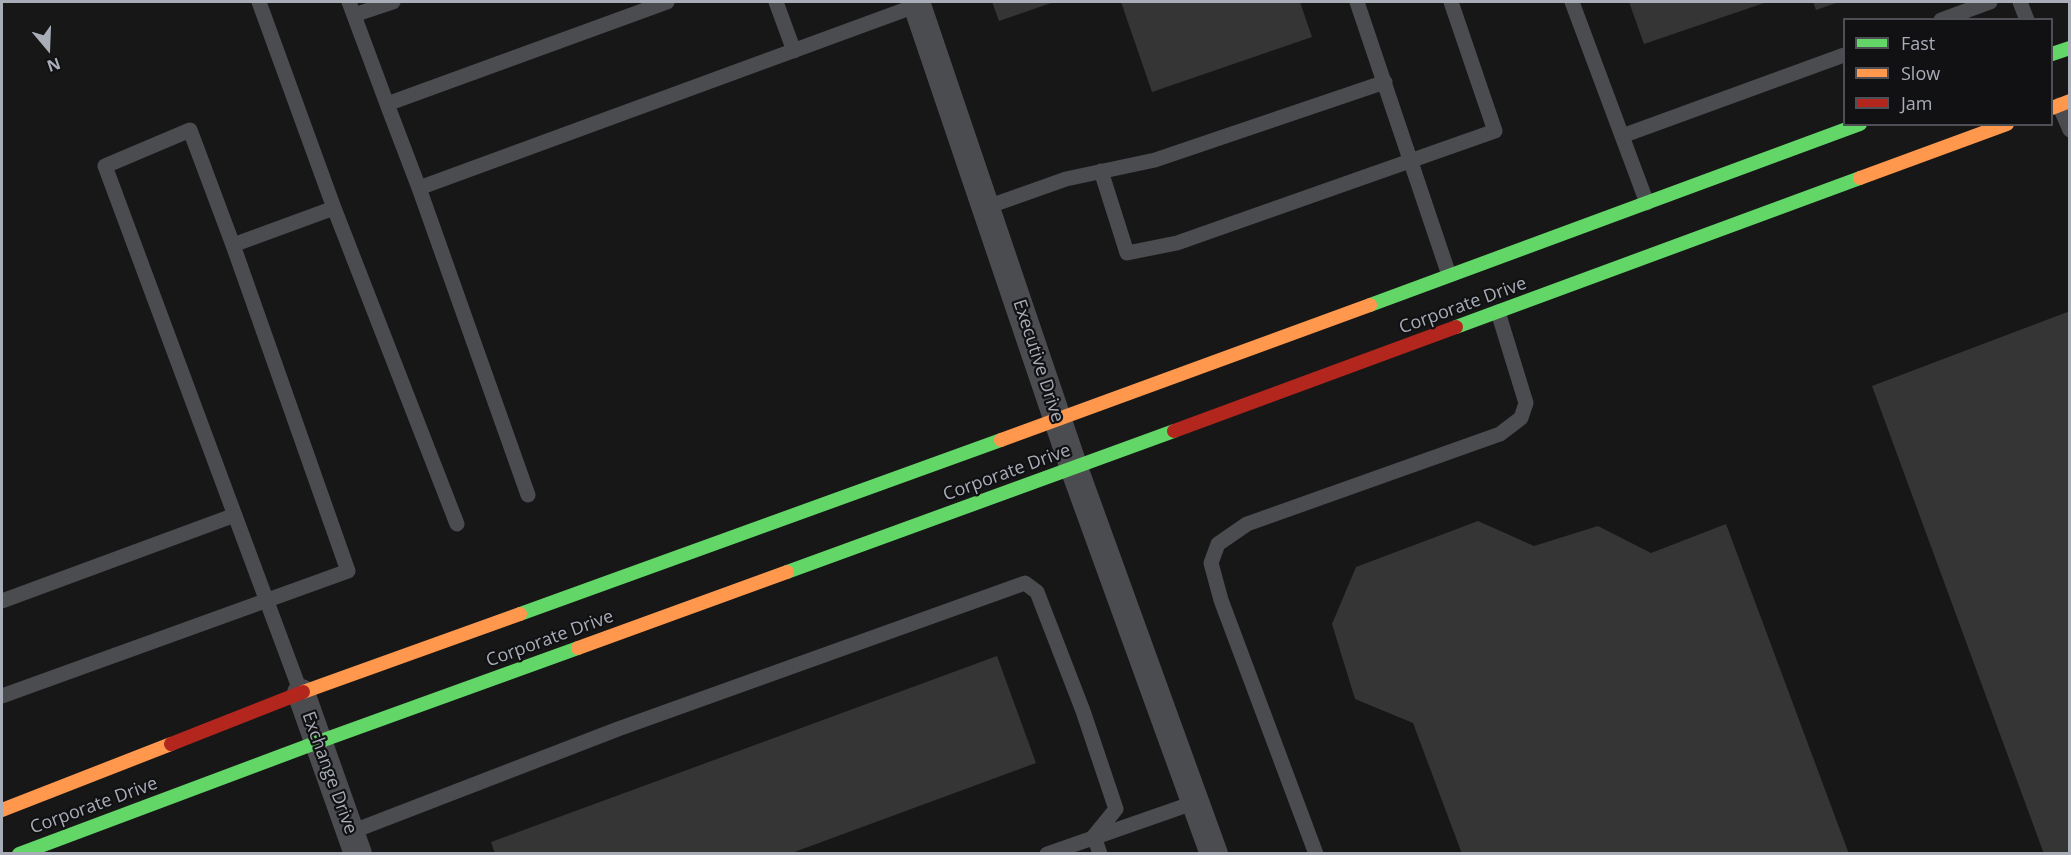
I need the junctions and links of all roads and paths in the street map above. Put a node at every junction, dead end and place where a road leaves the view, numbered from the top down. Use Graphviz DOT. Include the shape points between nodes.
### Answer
graph roads {
  1 [pos="259,2"];
  2 [pos="393,2"];
  3 [pos="667,2"];
  4 [pos="776,2"];
  5 [pos="1357,2"];
  6 [pos="1451,2"];
  7 [pos="1572,2"];
  8 [pos="1990,2"];
  9 [pos="2020,2"];
  10 [pos="917,4"];
  11 [pos="352,8"];
  12 [pos="1946,18"];
  13 [pos="2026,18"];
  14 [pos="2070,48"];
  15 [pos="794,51"];
  16 [pos="2053,54"];
  17 [pos="1843,56"];
  18 [pos="1385,82"];
  19 [pos="387,104"];
  20 [pos="1855,126"];
  21 [pos="2002,126"];
  22 [pos="1622,136"];
  23 [pos="1411,161"];
  24 [pos="1101,171"];
  25 [pos="419,188"];
  26 [pos="1647,203"];
  27 [pos="987,207"];
  28 [pos="334,208"];
  29 [pos="233,245"];
  30 [pos="1449,275"];
  31 [pos="1497,312"];
  32 [pos="1057,420"];
  33 [pos="1074,468"];
  34 [pos="528,495"];
  35 [pos="235,515"];
  36 [pos="457,524"];
  37 [pos="266,599"];
  38 [pos="2,601"];
  39 [pos="301,693"];
  40 [pos="2,696"];
  41 [pos="318,742"];
  42 [pos="1196,802"];
  43 [pos="2,810"];
  44 [pos="1094,837"];
  45 [pos="354,843"];
  46 [pos="19,854"];
  47 [pos="1047,854"];
  48 [pos="1100,854"];
  49 [pos="1214,854"];
  50 [pos="1316,854"];
  1 -- 28 [label="lane"];
  2 -- 11 [label="lane"];
  3 -- 19 [label="lane"];
  4 -- 15 [label="lane"];
  5 -- 18 [label="lane"];
  6 -- 23 [label="lane" via="1494,131"];
  7 -- 22 [label="lane"];
  8 -- 12 [label="lane"];
  9 -- 13 [label="lane"];
  10 -- 15 [label="lane"];
  10 -- 27 [label="street, Executive Drive"];
  11 -- 19 [label="lane"];
  14 -- 16 [label="street"];
  15 -- 25 [label="lane"];
  17 -- 22 [label="lane"];
  18 -- 23 [label="lane"];
  18 -- 24 [label="lane" via="1155,160"];
  19 -- 25 [label="lane"];
  20 -- 26 [label="street, Corporate Drive"];
  21 -- 31 [label="street, Corporate Drive"];
  22 -- 26 [label="lane"];
  23 -- 24 [label="lane" via="1177,243 1127,253"];
  23 -- 30 [label="lane"];
  24 -- 27 [label="lane"];
  25 -- 34 [label="lane"];
  26 -- 30 [label="street, Corporate Drive"];
  27 -- 32 [label="street, Executive Drive"];
  28 -- 29 [label="lane"];
  28 -- 36 [label="lane"];
  29 -- 35 [label="lane" via="190,130 105,166"];
  29 -- 37 [label="lane" via="348,571"];
  30 -- 32 [label="street, Corporate Drive"];
  31 -- 33 [label="street, Corporate Drive"];
  31 -- 50 [label="lane" via="1526,403 1521,418 1500,434 1247,524 1218,544 1211,563 1221,600"];
  32 -- 33 [label="street, Executive Drive"];
  32 -- 39 [label="street, Corporate Drive"];
  33 -- 41 [label="street, Corporate Drive"];
  33 -- 42 [label="street, Executive Drive"];
  35 -- 37 [label="lane"];
  35 -- 38 [label="lane"];
  37 -- 39 [label="lane"];
  37 -- 40 [label="lane"];
  39 -- 41 [label="street, Exchange Drive"];
  39 -- 43 [label="street, Corporate Drive"];
  41 -- 45 [label="street, Exchange Drive"];
  41 -- 46 [label="street, Corporate Drive"];
  42 -- 44 [label="lane"];
  42 -- 49 [label="street, Executive Drive"];
  44 -- 45 [label="lane" via="1116,809 1037,592 1025,583 618,729"];
  44 -- 47 [label="lane"];
  44 -- 48 [label="lane"];
}
